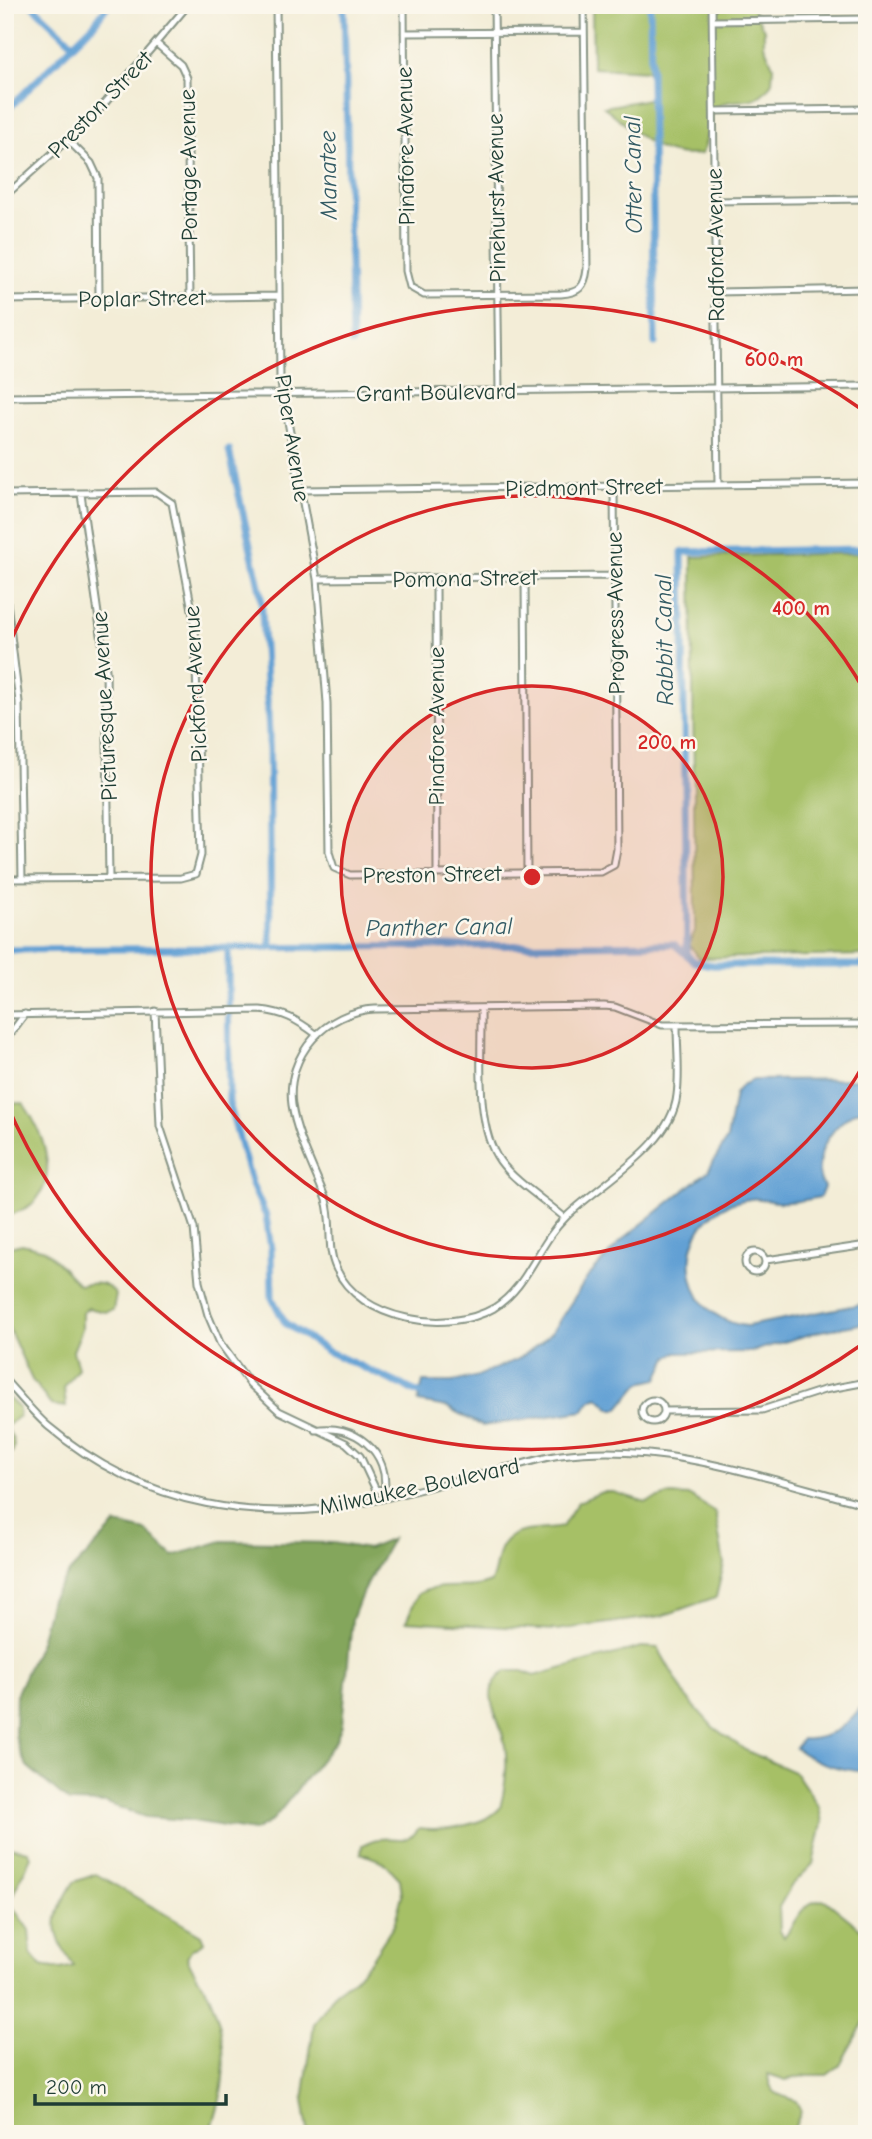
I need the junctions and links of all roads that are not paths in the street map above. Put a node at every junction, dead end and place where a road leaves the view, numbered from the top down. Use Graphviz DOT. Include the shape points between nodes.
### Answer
graph roads {
  1 [pos="188,5"];
  2 [pos="276,5"];
  3 [pos="404,5"];
  4 [pos="494,5"];
  5 [pos="584,5"];
  6 [pos="712,5"];
  7 [pos="867,19"];
  8 [pos="712,21"];
  9 [pos="584,32"];
  10 [pos="404,33"];
  11 [pos="494,33"];
  12 [pos="157,44"];
  13 [pos="867,108"];
  14 [pos="714,111"];
  15 [pos="69,141"];
  16 [pos="5,196"];
  17 [pos="867,199"];
  18 [pos="715,201"];
  19 [pos="867,289"];
  20 [pos="716,292"];
  21 [pos="497,295"];
  22 [pos="278,296"];
  23 [pos="99,298"];
  24 [pos="190,298"];
  25 [pos="5,300"];
  26 [pos="867,386"];
  27 [pos="717,388"];
  28 [pos="499,391"];
  29 [pos="282,393"];
  30 [pos="5,397"];
  31 [pos="867,483"];
  32 [pos="718,485"];
  33 [pos="614,487"];
  34 [pos="301,491"];
  35 [pos="5,494"];
  36 [pos="81,494"];
  37 [pos="614,576"];
  38 [pos="525,578"];
  39 [pos="317,579"];
  40 [pos="436,579"];
  41 [pos="5,586"];
  42 [pos="614,865"];
  43 [pos="334,868"];
  44 [pos="527,873"];
  45 [pos="437,874"];
  46 [pos="109,878"];
  47 [pos="5,879"];
  48 [pos="22,879"];
  49 [pos="481,1008"];
  50 [pos="155,1012"];
  51 [pos="25,1014"];
  52 [pos="5,1015"];
  53 [pos="867,1024"];
  54 [pos="677,1026"];
  55 [pos="316,1034"];
  56 [pos="5,1041"];
  57 [pos="565,1218"];
  58 [pos="867,1245"];
  59 [pos="766,1260"];
  60 [pos="5,1380"];
  61 [pos="867,1382"];
  62 [pos="664,1410"];
  63 [pos="315,1430"];
  64 [pos="370,1447"];
  65 [pos="360,1456"];
  66 [pos="385,1495"];
  67 [pos="867,1505"];
  1 -- 12 [label="street, Preston Street"];
  2 -- 22 [label="street, Piper Avenue"];
  3 -- 10 [label="street, Pinafore Avenue"];
  4 -- 11 [label="street, Pinehurst Avenue"];
  5 -- 9 [label="street"];
  6 -- 8 [label="street, Radford Avenue"];
  7 -- 8 [label="street"];
  8 -- 14 [label="street, Radford Avenue"];
  9 -- 11 [label="street"];
  9 -- 21 [label="street" via="587,269 583,287 568,293"];
  10 -- 11 [label="street"];
  10 -- 21 [label="street, Pinafore Avenue" via="406,271 410,287 424,295"];
  11 -- 21 [label="street, Pinehurst Avenue"];
  12 -- 15 [label="street, Preston Street"];
  12 -- 24 [label="street, Portage Avenue" via="181,65 187,78"];
  13 -- 14 [label="street"];
  14 -- 18 [label="street, Radford Avenue"];
  15 -- 16 [label="street, Preston Street"];
  15 -- 23 [label="street" via="91,163 98,178"];
  17 -- 18 [label="street"];
  18 -- 20 [label="street, Radford Avenue"];
  19 -- 20 [label="street"];
  20 -- 27 [label="street, Radford Avenue"];
  21 -- 28 [label="street, Pinehurst Avenue"];
  22 -- 24 [label="street, Poplar Street"];
  22 -- 29 [label="street, Piper Avenue"];
  23 -- 24 [label="street, Poplar Street"];
  23 -- 25 [label="street, Poplar Street"];
  26 -- 27 [label="street, Grant Boulevard"];
  27 -- 28 [label="street, Grant Boulevard"];
  27 -- 32 [label="street, Radford Avenue"];
  28 -- 29 [label="street, Grant Boulevard"];
  29 -- 30 [label="street, Grant Boulevard"];
  29 -- 34 [label="street, Piper Avenue"];
  31 -- 32 [label="street, Piedmont Street"];
  32 -- 33 [label="street, Piedmont Street"];
  33 -- 34 [label="street, Piedmont Street"];
  33 -- 37 [label="street, Progress Avenue"];
  34 -- 39 [label="street, Piper Avenue"];
  35 -- 36 [label="street"];
  36 -- 46 [label="street, Picturesque Avenue" via="106,670"];
  36 -- 46 [label="street, Pickford Avenue" via="149,491 167,497 177,520 195,626 201,855 195,874"];
  37 -- 38 [label="street, Pomona Street"];
  37 -- 42 [label="street, Progress Avenue"];
  38 -- 40 [label="street, Pomona Street"];
  38 -- 44 [label="street"];
  39 -- 40 [label="street, Pomona Street"];
  39 -- 43 [label="street, Piper Avenue" via="327,703 329,852"];
  40 -- 45 [label="street, Pinafore Avenue"];
  41 -- 48 [label="street" via="19,702"];
  42 -- 44 [label="street, Preston Street" via="601,872"];
  43 -- 45 [label="street, Preston Street" via="350,875"];
  44 -- 45 [label="street, Preston Street"];
  46 -- 48 [label="street"];
  47 -- 48 [label="street"];
  49 -- 54 [label="street" via="615,1007"];
  49 -- 55 [label="street" via="359,1010"];
  49 -- 57 [label="street" via="484,1119 489,1139 500,1161"];
  50 -- 51 [label="street"];
  50 -- 55 [label="street" via="281,1012"];
  50 -- 63 [label="street" via="160,1126 194,1228 208,1315 220,1342 250,1384 279,1411"];
  51 -- 52 [label="street"];
  51 -- 56 [label="street"];
  53 -- 54 [label="street"];
  54 -- 57 [label="street" via="677,1094 665,1129"];
  55 -- 57 [label="street" via="295,1070 292,1102 327,1203 333,1260 352,1292 412,1320 444,1323 473,1317 497,1306 522,1283"];
  58 -- 59 [label="street"];
  60 -- 66 [label="street, Milwaukee Boulevard" via="48,1426 94,1459 154,1489 199,1503 228,1510 306,1511"];
  61 -- 62 [label="street" via="762,1410"];
  62 -- 62 [label="street" via="652,1400 642,1413 653,1423"];
  63 -- 64 [label="street" via="341,1428 357,1434"];
  63 -- 65 [label="street" via="346,1443"];
  64 -- 65 [label="street"];
  64 -- 66 [label="street" via="386,1476"];
  65 -- 66 [label="street" via="375,1488"];
  66 -- 67 [label="street, Milwaukee Boulevard" via="560,1455 619,1452 688,1457"];
}
